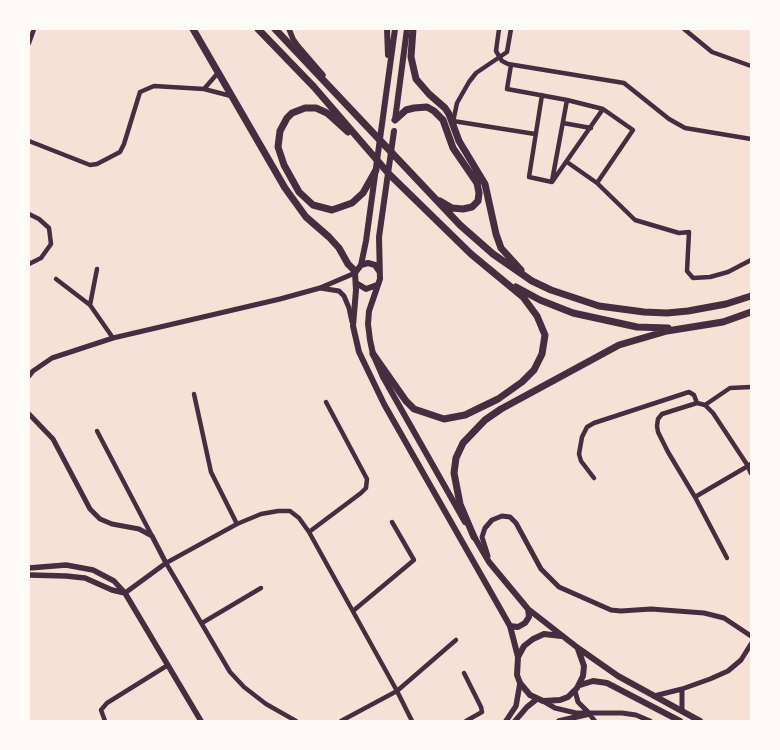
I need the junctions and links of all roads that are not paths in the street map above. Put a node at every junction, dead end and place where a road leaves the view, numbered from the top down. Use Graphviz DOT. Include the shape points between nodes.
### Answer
graph roads {
  1 [pos="34,29"];
  2 [pos="193,29"];
  3 [pos="258,29"];
  4 [pos="275,29"];
  5 [pos="289,29"];
  6 [pos="387,29"];
  7 [pos="395,29"];
  8 [pos="407,29"];
  9 [pos="413,29"];
  10 [pos="499,29"];
  11 [pos="511,29"];
  12 [pos="684,29"];
  13 [pos="29,43"];
  14 [pos="499,58"];
  15 [pos="511,65"];
  16 [pos="751,66"];
  17 [pos="389,69"];
  18 [pos="218,74"];
  19 [pos="204,89"];
  20 [pos="542,95"];
  21 [pos="231,96"];
  22 [pos="567,100"];
  23 [pos="603,109"];
  24 [pos="359,119"];
  25 [pos="395,120"];
  26 [pos="454,123"];
  27 [pos="563,123"];
  28 [pos="591,128"];
  29 [pos="394,130"];
  30 [pos="535,134"];
  31 [pos="751,139"];
  32 [pos="29,141"];
  33 [pos="567,162"];
  34 [pos="376,170"];
  35 [pos="389,174"];
  36 [pos="552,182"];
  37 [pos="598,183"];
  38 [pos="430,196"];
  39 [pos="29,214"];
  40 [pos="751,260"];
  41 [pos="29,264"];
  42 [pos="361,265"];
  43 [pos="97,269"];
  44 [pos="355,272"];
  45 [pos="380,272"];
  46 [pos="501,278"];
  47 [pos="56,279"];
  48 [pos="532,281"];
  49 [pos="356,283"];
  50 [pos="377,285"];
  51 [pos="320,288"];
  52 [pos="751,296"];
  53 [pos="90,305"];
  54 [pos="751,312"];
  55 [pos="353,326"];
  56 [pos="691,327"];
  57 [pos="113,338"];
  58 [pos="373,354"];
  59 [pos="29,376"];
  60 [pos="751,387"];
  61 [pos="194,394"];
  62 [pos="326,402"];
  63 [pos="697,403"];
  64 [pos="705,405"];
  65 [pos="29,414"];
  66 [pos="97,431"];
  67 [pos="750,465"];
  68 [pos="751,472"];
  69 [pos="594,478"];
  70 [pos="695,497"];
  71 [pos="392,522"];
  72 [pos="237,524"];
  73 [pos="309,532"];
  74 [pos="152,536"];
  75 [pos="474,538"];
  76 [pos="727,558"];
  77 [pos="489,562"];
  78 [pos="166,563"];
  79 [pos="29,568"];
  80 [pos="29,575"];
  81 [pos="261,588"];
  82 [pos="125,593"];
  83 [pos="528,609"];
  84 [pos="353,611"];
  85 [pos="202,623"];
  86 [pos="510,626"];
  87 [pos="751,636"];
  88 [pos="566,638"];
  89 [pos="456,640"];
  90 [pos="751,644"];
  91 [pos="578,648"];
  92 [pos="518,657"];
  93 [pos="168,665"];
  94 [pos="464,673"];
  95 [pos="520,683"];
  96 [pos="580,685"];
  97 [pos="682,689"];
  98 [pos="397,691"];
  99 [pos="575,691"];
  100 [pos="653,696"];
  101 [pos="540,700"];
  102 [pos="682,711"];
  103 [pos="589,714"];
  104 [pos="104,721"];
  105 [pos="201,721"];
  106 [pos="296,721"];
  107 [pos="341,721"];
  108 [pos="412,721"];
  109 [pos="466,721"];
  110 [pos="506,721"];
  111 [pos="515,721"];
  112 [pos="559,721"];
  113 [pos="595,721"];
  114 [pos="650,721"];
  115 [pos="680,721"];
  116 [pos="700,721"];
  1 -- 13 [label="street"];
  2 -- 18 [label="highway"];
  3 -- 35 [label="highway" via="314,87"];
  4 -- 24 [label="highway"];
  5 -- 24 [label="main road" via="293,40"];
  6 -- 17 [label="main road"];
  7 -- 17 [label="main road"];
  8 -- 25 [label="main road"];
  9 -- 26 [label="highway" via="411,56 416,79 445,108"];
  10 -- 14 [label="street" via="496,51"];
  11 -- 14 [label="street" via="507,52"];
  12 -- 16 [label="street" via="712,52"];
  14 -- 15 [label="street"];
  14 -- 26 [label="street" via="476,73 469,82 457,104"];
  15 -- 20 [label="street" via="507,89"];
  15 -- 31 [label="street" via="624,83 669,119 686,128"];
  17 -- 34 [label="main road"];
  18 -- 19 [label="street"];
  18 -- 21 [label="highway"];
  19 -- 21 [label="street"];
  19 -- 32 [label="street" via="154,86 140,92 120,152 97,164 90,165"];
  20 -- 22 [label="street"];
  20 -- 30 [label="street"];
  21 -- 44 [label="highway" via="295,203 339,248"];
  22 -- 23 [label="street"];
  22 -- 27 [label="street"];
  23 -- 28 [label="street"];
  23 -- 37 [label="street" via="633,130"];
  24 -- 38 [label="highway"];
  25 -- 29 [label="main road"];
  25 -- 38 [label="highway" via="406,110 414,108 427,108 434,112 443,120 453,148 477,183 479,193 478,201 463,209 452,208"];
  26 -- 30 [label="street"];
  26 -- 48 [label="highway" via="459,141 485,184 501,248"];
  27 -- 28 [label="street"];
  27 -- 36 [label="street"];
  28 -- 33 [label="street"];
  29 -- 45 [label="main road" via="379,237"];
  30 -- 36 [label="street" via="529,177"];
  33 -- 36 [label="street"];
  33 -- 37 [label="street"];
  34 -- 35 [label="highway" via="363,193 352,203 332,210 313,205 299,192 284,165 278,148 280,131 292,113 316,108 327,113"];
  34 -- 42 [label="main road"];
  35 -- 46 [label="highway" via="446,231"];
  37 -- 40 [label="street" via="635,220 679,233 689,232 687,271 693,278 728,272"];
  38 -- 48 [label="highway" via="478,242"];
  39 -- 41 [label="street" via="49,228 51,244 41,258"];
  42 -- 44 [label="main road"];
  42 -- 45 [label="main road" via="372,264"];
  43 -- 53 [label="street"];
  44 -- 49 [label="main road"];
  44 -- 51 [label="street"];
  45 -- 50 [label="main road"];
  46 -- 56 [label="highway" via="540,300 573,313 637,327"];
  46 -- 58 [label="highway" via="523,297 538,316 545,335 542,354 534,370 498,399 465,415 444,418 414,409"];
  47 -- 53 [label="street"];
  48 -- 52 [label="highway" via="598,306 644,312 688,311"];
  49 -- 50 [label="main road" via="366,289"];
  49 -- 55 [label="main road"];
  50 -- 58 [label="main road" via="368,324"];
  51 -- 55 [label="street" via="339,291 344,296"];
  51 -- 57 [label="street"];
  53 -- 57 [label="street"];
  54 -- 56 [label="highway" via="723,322"];
  55 -- 86 [label="main road" via="359,352 384,404"];
  56 -- 75 [label="highway" via="619,345 485,420 463,444 456,458 454,473 460,504"];
  57 -- 59 [label="street" via="52,358"];
  58 -- 75 [label="main road" via="383,378"];
  60 -- 64 [label="street" via="730,388"];
  61 -- 72 [label="street" via="210,472"];
  62 -- 73 [label="street" via="367,479 366,488"];
  63 -- 64 [label="street"];
  63 -- 69 [label="street" via="694,395 688,392 587,428 579,454"];
  63 -- 70 [label="street" via="662,414 657,426 668,452"];
  64 -- 67 [label="street"];
  65 -- 74 [label="street" via="53,439 90,509 100,519 139,529"];
  66 -- 74 [label="street"];
  67 -- 68 [label="street"];
  67 -- 70 [label="street"];
  70 -- 76 [label="street"];
  71 -- 84 [label="street" via="414,560"];
  72 -- 73 [label="street" via="261,514 290,511"];
  72 -- 78 [label="street"];
  73 -- 84 [label="street"];
  74 -- 78 [label="street"];
  75 -- 77 [label="main road"];
  77 -- 83 [label="main road"];
  77 -- 87 [label="street" via="482,537 485,528 492,520 510,517 541,568 558,587 611,610 651,609 704,613 724,618"];
  78 -- 82 [label="street"];
  78 -- 85 [label="street"];
  79 -- 82 [label="main road" via="66,566 93,570 114,581"];
  80 -- 82 [label="main road" via="85,578"];
  81 -- 85 [label="street"];
  82 -- 93 [label="main road"];
  83 -- 86 [label="main road" via="529,617 525,623 518,627"];
  83 -- 88 [label="main road"];
  84 -- 98 [label="street"];
  85 -- 106 [label="street" via="230,672 244,687"];
  86 -- 92 [label="main road"];
  88 -- 91 [label="main road"];
  88 -- 92 [label="main road" via="544,634 533,638"];
  89 -- 98 [label="street"];
  90 -- 97 [label="street" via="741,660 728,671"];
  91 -- 96 [label="main road" via="584,666"];
  91 -- 100 [label="main road"];
  92 -- 95 [label="main road"];
  93 -- 104 [label="street" via="107,702 100,710"];
  93 -- 105 [label="main road"];
  94 -- 109 [label="street" via="482,712"];
  95 -- 101 [label="main road" via="530,695"];
  95 -- 110 [label="main road" via="516,706"];
  96 -- 99 [label="main road"];
  96 -- 115 [label="main road" via="593,681 607,683"];
  97 -- 100 [label="street"];
  97 -- 102 [label="street"];
  98 -- 107 [label="street"];
  98 -- 108 [label="street"];
  99 -- 101 [label="main road" via="560,700"];
  99 -- 103 [label="street" via="578,702"];
  100 -- 102 [label="main road"];
  101 -- 103 [label="street" via="555,708"];
  101 -- 111 [label="main road" via="527,707"];
  102 -- 116 [label="main road"];
  103 -- 112 [label="main road"];
  103 -- 113 [label="street"];
  103 -- 114 [label="street" via="636,715"];
}
